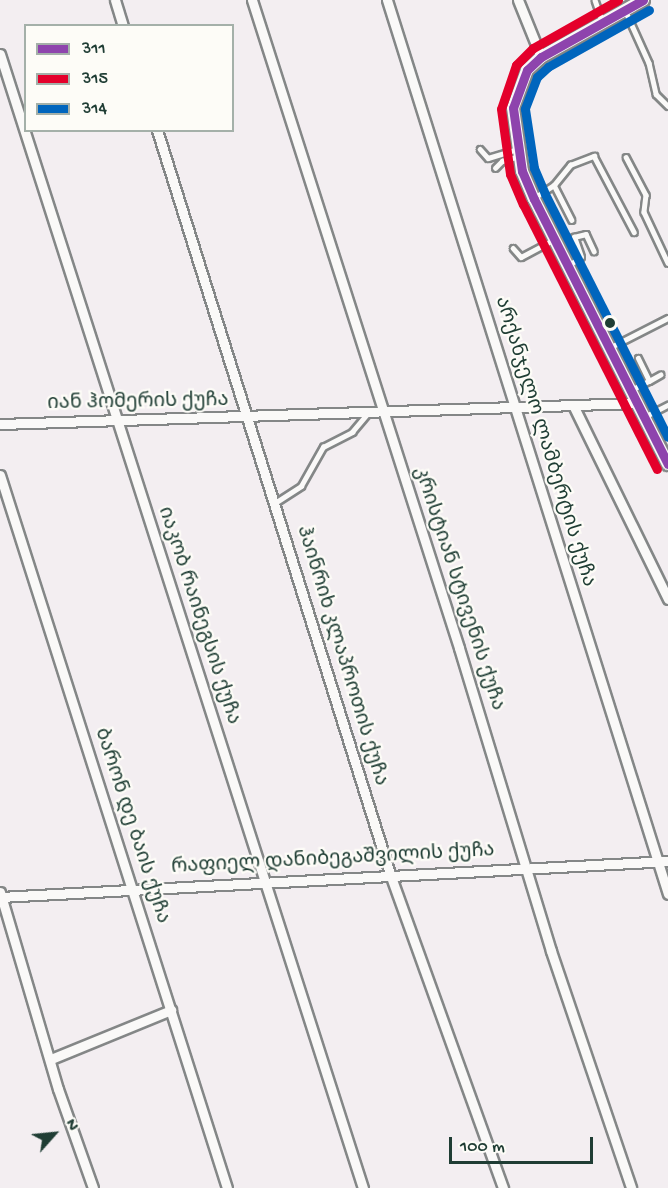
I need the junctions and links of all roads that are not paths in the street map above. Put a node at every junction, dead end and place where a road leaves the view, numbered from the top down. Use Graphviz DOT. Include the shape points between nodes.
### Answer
graph roads {
  1 [pos="115,0"];
  2 [pos="252,0"];
  3 [pos="387,0"];
  4 [pos="518,0"];
  5 [pos="595,0"];
  6 [pos="634,4"];
  7 [pos="603,22"];
  8 [pos="122,24"];
  9 [pos="0,54"];
  10 [pos="541,57"];
  11 [pos="668,106"];
  12 [pos="24,128"];
  13 [pos="25,132"];
  14 [pos="158,132"];
  15 [pos="480,148"];
  16 [pos="519,153"];
  17 [pos="626,157"];
  18 [pos="495,168"];
  19 [pos="554,185"];
  20 [pos="534,199"];
  21 [pos="572,220"];
  22 [pos="634,232"];
  23 [pos="553,240"];
  24 [pos="513,248"];
  25 [pos="594,251"];
  26 [pos="668,263"];
  27 [pos="567,266"];
  28 [pos="668,318"];
  29 [pos="609,348"];
  30 [pos="638,358"];
  31 [pos="660,375"];
  32 [pos="649,381"];
  33 [pos="630,390"];
  34 [pos="637,403"];
  35 [pos="573,405"];
  36 [pos="668,405"];
  37 [pos="516,410"];
  38 [pos="382,412"];
  39 [pos="368,413"];
  40 [pos="644,417"];
  41 [pos="248,418"];
  42 [pos="119,423"];
  43 [pos="0,424"];
  44 [pos="668,464"];
  45 [pos="0,475"];
  46 [pos="274,502"];
  47 [pos="668,599"];
  48 [pos="657,861"];
  49 [pos="668,861"];
  50 [pos="526,869"];
  51 [pos="390,874"];
  52 [pos="266,882"];
  53 [pos="132,887"];
  54 [pos="668,894"];
  55 [pos="1,895"];
  56 [pos="171,1010"];
  57 [pos="51,1059"];
  58 [pos="93,1188"];
  59 [pos="227,1188"];
  60 [pos="363,1188"];
  61 [pos="503,1188"];
  62 [pos="631,1188"];
  1 -- 8 [label="street"];
  2 -- 38 [label="street, კრისტიან სტივენის ქუჩა"];
  3 -- 37 [label="street, არქანჯელო ლამბერტის ქუჩა"];
  4 -- 10 [label="street"];
  5 -- 7 [label="lane"];
  6 -- 7 [label="street"];
  6 -- 11 [label="lane" via="656,94"];
  7 -- 10 [label="street"];
  9 -- 12 [label="street, იაკობ რაინეგსის ქუჩა"];
  10 -- 16 [label="street" via="526,70 513,108"];
  13 -- 42 [label="street, იაკობ რაინეგსის ქუჩა"];
  14 -- 41 [label="street, ჰაინრიხ კლაპროთის ქუჩა"];
  15 -- 16 [label="lane" via="488,158"];
  16 -- 18 [label="lane"];
  16 -- 20 [label="street"];
  17 -- 26 [label="lane" via="646,195 644,213"];
  19 -- 20 [label="lane"];
  19 -- 21 [label="lane"];
  19 -- 22 [label="lane" via="570,165 594,156"];
  20 -- 23 [label="street"];
  23 -- 24 [label="lane" via="521,257"];
  23 -- 27 [label="street"];
  25 -- 27 [label="lane" via="586,234 574,237 581,257"];
  27 -- 29 [label="street"];
  28 -- 29 [label="lane"];
  29 -- 33 [label="street"];
  30 -- 32 [label="lane"];
  31 -- 32 [label="lane"];
  32 -- 33 [label="lane"];
  33 -- 34 [label="street"];
  34 -- 35 [label="street, იან ჰომერის ქუჩა"];
  34 -- 40 [label="street"];
  35 -- 37 [label="street, იან ჰომერის ქუჩა"];
  35 -- 47 [label="street"];
  36 -- 40 [label="lane"];
  37 -- 38 [label="street, იან ჰომერის ქუჩა"];
  37 -- 48 [label="street, არქანჯელო ლამბერტის ქუჩა"];
  38 -- 39 [label="street, იან ჰომერის ქუჩა"];
  38 -- 50 [label="street, კრისტიან სტივენის ქუჩა"];
  39 -- 41 [label="street, იან ჰომერის ქუჩა"];
  39 -- 46 [label="lane" via="352,432 323,447 301,486"];
  40 -- 44 [label="street"];
  41 -- 42 [label="street, იან ჰომერის ქუჩა"];
  41 -- 46 [label="street, ჰაინრიხ კლაპროთის ქუჩა"];
  42 -- 43 [label="street, იან ჰომერის ქუჩა"];
  42 -- 52 [label="street, იაკობ რაინეგსის ქუჩა"];
  45 -- 53 [label="street, ბარონ დე ბაის ქუჩა"];
  46 -- 51 [label="street, ჰაინრიხ კლაპროთის ქუჩა"];
  48 -- 49 [label="street, რაფიელ დანიბეგაშვილის ქუჩა"];
  48 -- 50 [label="street, რაფიელ დანიბეგაშვილის ქუჩა"];
  48 -- 54 [label="street, არქანჯელო ლამბერტის ქუჩა"];
  50 -- 51 [label="street, რაფიელ დანიბეგაშვილის ქუჩა"];
  50 -- 62 [label="street, კრისტიან სტივენის ქუჩა"];
  51 -- 52 [label="street, რაფიელ დანიბეგაშვილის ქუჩა"];
  51 -- 61 [label="street, ჰაინრიხ კლაპროთის ქუჩა"];
  52 -- 53 [label="street, რაფიელ დანიბეგაშვილის ქუჩა"];
  52 -- 60 [label="street, იაკობ რაინეგსის ქუჩა"];
  53 -- 55 [label="street, რაფიელ დანიბეგაშვილის ქუჩა"];
  53 -- 56 [label="street, ბარონ დე ბაის ქუჩა"];
  55 -- 57 [label="street"];
  56 -- 57 [label="street"];
  56 -- 59 [label="street, ბარონ დე ბაის ქუჩა"];
  57 -- 58 [label="street"];
}
